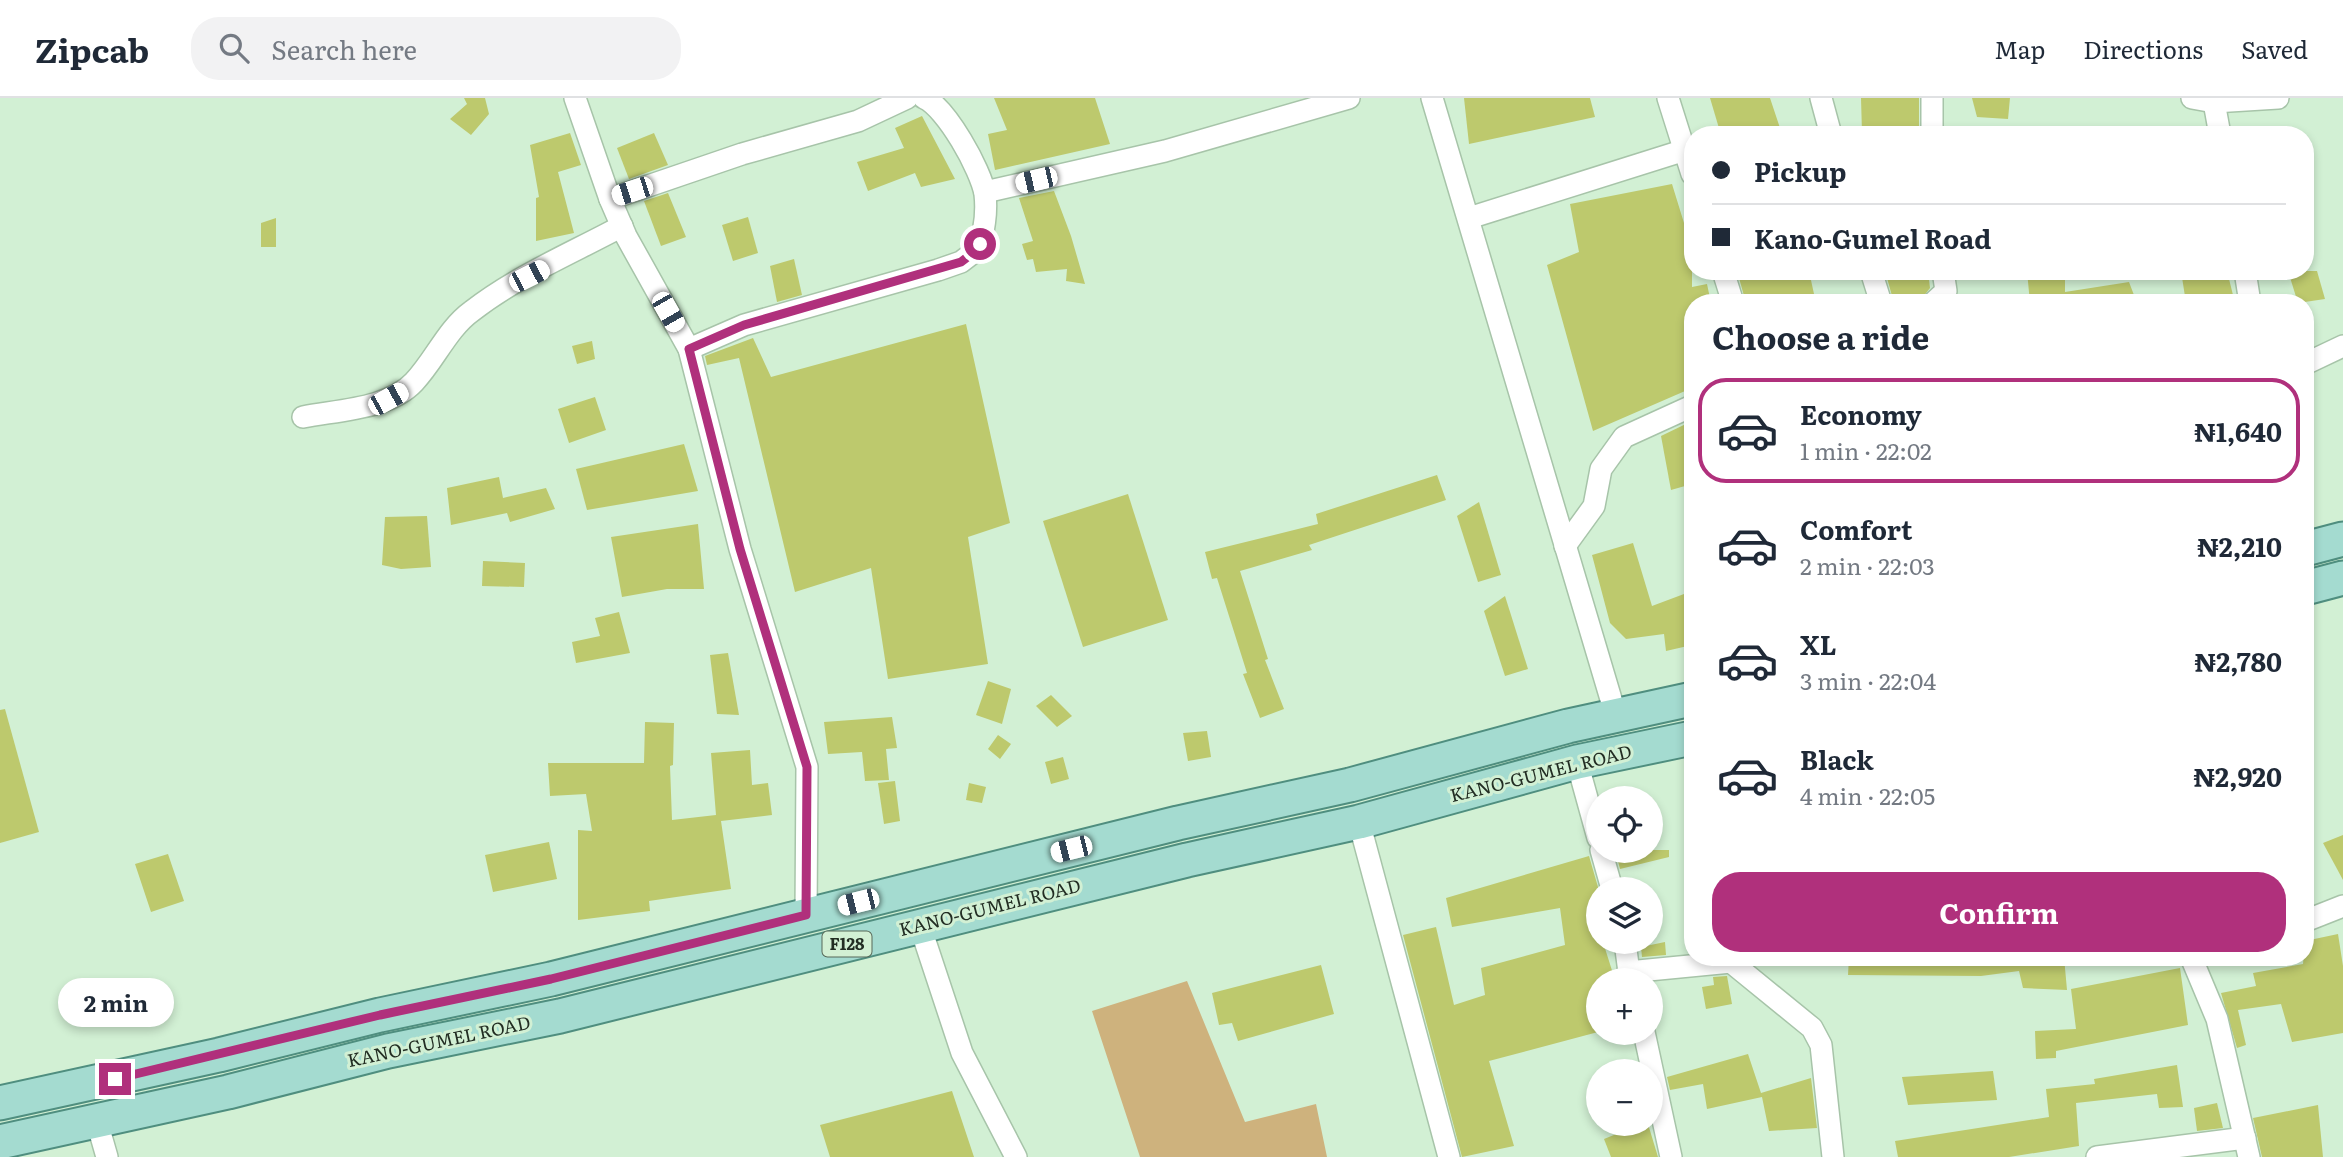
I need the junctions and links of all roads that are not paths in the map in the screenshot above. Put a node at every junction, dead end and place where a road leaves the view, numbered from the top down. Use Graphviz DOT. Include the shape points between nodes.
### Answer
graph roads {
  1 [pos="575,98"];
  2 [pos="906,98"];
  3 [pos="923,98"];
  4 [pos="1349,98"];
  5 [pos="1432,98"];
  6 [pos="1668,98"];
  7 [pos="1821,98"];
  8 [pos="1932,98"];
  9 [pos="2192,98"];
  10 [pos="2278,98"];
  11 [pos="2214,102"];
  12 [pos="1829,126"];
  13 [pos="1932,126"];
  14 [pos="2218,126"];
  15 [pos="1684,147"];
  16 [pos="1684,150"];
  17 [pos="985,192"];
  18 [pos="610,199"];
  19 [pos="1469,218"];
  20 [pos="622,226"];
  21 [pos="2343,346"];
  22 [pos="689,349"];
  23 [pos="2314,360"];
  24 [pos="1684,410"];
  25 [pos="303,417"];
  26 [pos="2343,540"];
  27 [pos="1565,546"];
  28 [pos="2314,547"];
  29 [pos="2343,578"];
  30 [pos="2314,585"];
  31 [pos="1684,701"];
  32 [pos="1616,716"];
  33 [pos="1684,740"];
  34 [pos="1577,762"];
  35 [pos="1586,795"];
  36 [pos="1359,822"];
  37 [pos="2343,906"];
  38 [pos="806,915"];
  39 [pos="2314,917"];
  40 [pos="920,926"];
  41 [pos="1702,966"];
  42 [pos="1736,966"];
  43 [pos="2198,966"];
  44 [pos="1663,971"];
  45 [pos="1647,1045"];
  46 [pos="219,1055"];
  47 [pos="228,1092"];
  48 [pos="0,1103"];
  49 [pos="97,1122"];
  50 [pos="0,1142"];
  51 [pos="2247,1148"];
  52 [pos="107,1157"];
  53 [pos="1016,1157"];
  54 [pos="1449,1157"];
  55 [pos="1671,1157"];
  56 [pos="1833,1157"];
  57 [pos="2097,1157"];
  1 -- 18 [label="street"];
  2 -- 18 [label="street" via="858,121"];
  3 -- 17 [label="street" via="943,114 970,155"];
  4 -- 17 [label="street" via="1165,151"];
  5 -- 19 [label="street"];
  6 -- 15 [label="street"];
  7 -- 12 [label="street"];
  8 -- 13 [label="street"];
  9 -- 11 [label="street"];
  10 -- 11 [label="street"];
  11 -- 14 [label="street"];
  16 -- 19 [label="street"];
  17 -- 22 [label="street" via="980,244 961,262 744,325"];
  18 -- 20 [label="street"];
  19 -- 27 [label="street"];
  20 -- 22 [label="street"];
  20 -- 25 [label="street" via="508,286 470,312 402,392"];
  21 -- 23 [label="street"];
  22 -- 38 [label="street" via="740,549 807,767"];
  24 -- 27 [label="street" via="1624,437 1601,469 1594,506"];
  26 -- 28 [label="main road"];
  27 -- 32 [label="street"];
  29 -- 30 [label="main road"];
  31 -- 32 [label="main road, F128"];
  32 -- 38 [label="main road, F128" via="1350,785"];
  33 -- 34 [label="main road, KANO-GUMEL ROAD / F128"];
  34 -- 35 [label="street"];
  34 -- 36 [label="main road, KANO-GUMEL ROAD / F128"];
  36 -- 40 [label="main road, KANO-GUMEL ROAD / F128"];
  36 -- 54 [label="street"];
  37 -- 39 [label="street"];
  38 -- 46 [label="main road, F128"];
  40 -- 47 [label="main road, KANO-GUMEL ROAD / F128" via="560,1016 388,1051"];
  40 -- 53 [label="street" via="962,1053"];
  41 -- 44 [label="street"];
  42 -- 56 [label="street" via="1812,1028 1821,1045"];
  43 -- 51 [label="street" via="2217,1019"];
  45 -- 55 [label="street"];
  46 -- 47 [label="main road"];
  46 -- 48 [label="main road, F128"];
  47 -- 49 [label="main road, KANO-GUMEL ROAD / F128"];
  49 -- 50 [label="main road, KANO-GUMEL ROAD / F128"];
  49 -- 52 [label="street"];
  51 -- 57 [label="street"];
}
